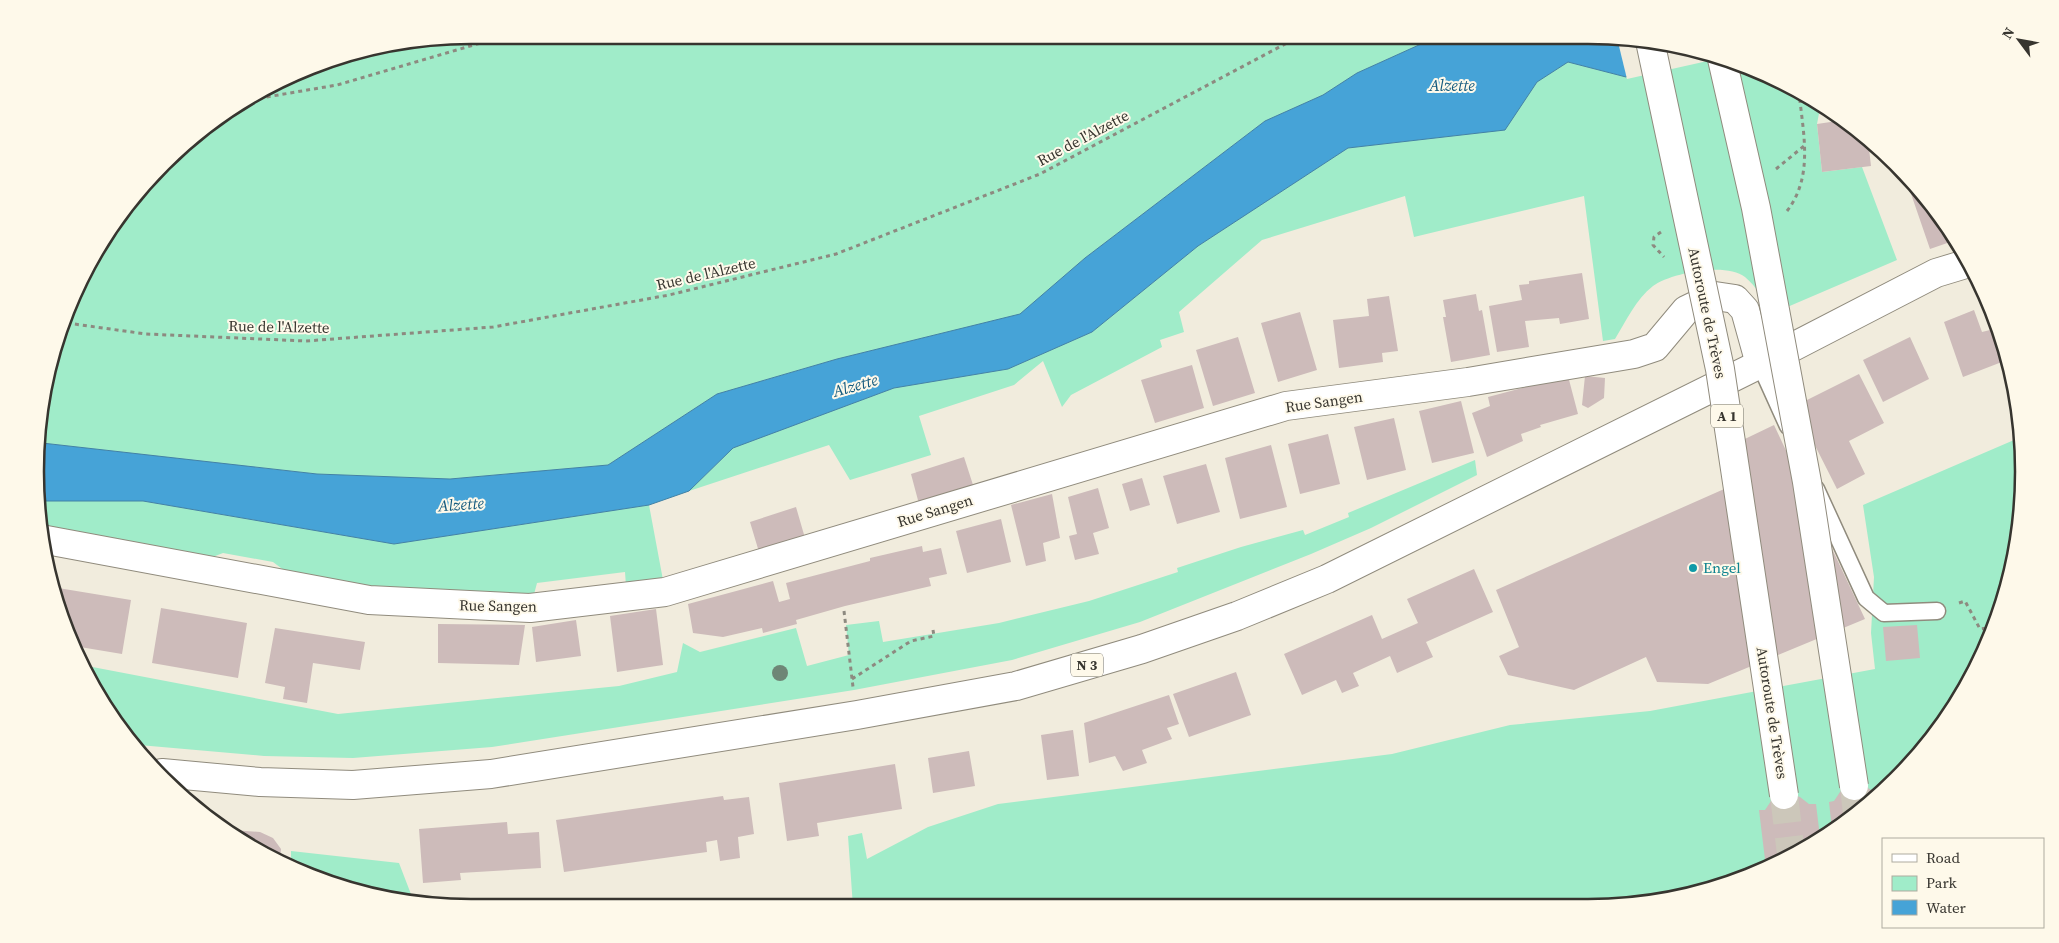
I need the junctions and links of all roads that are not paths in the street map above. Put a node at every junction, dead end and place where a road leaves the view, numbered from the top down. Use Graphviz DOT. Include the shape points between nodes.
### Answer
graph roads {
  1 [pos="1652,49"];
  2 [pos="1724,66"];
  3 [pos="1962,265"];
  4 [pos="1760,364"];
  5 [pos="49,541"];
  6 [pos="1937,611"];
  7 [pos="169,774"];
  8 [pos="1854,786"];
  9 [pos="1784,795"];
  1 -- 9 [label="main road, Autoroute de Trèves / A 1, bridge" via="1720,369"];
  2 -- 8 [label="main road, bridge" via="1756,208 1807,482"];
  3 -- 4 [label="main road, N 3" via="1936,273"];
  4 -- 5 [label="main road, Rue Sangen" via="1745,310 1734,299 1715,296 1686,310 1655,347 1634,354 1468,382 1286,406 665,592 530,608 369,600"];
  4 -- 6 [label="lane" via="1866,598 1884,613"];
  4 -- 7 [label="main road, N 3" via="1327,580 1142,649 1016,686 491,774 353,785 260,782"];
}
